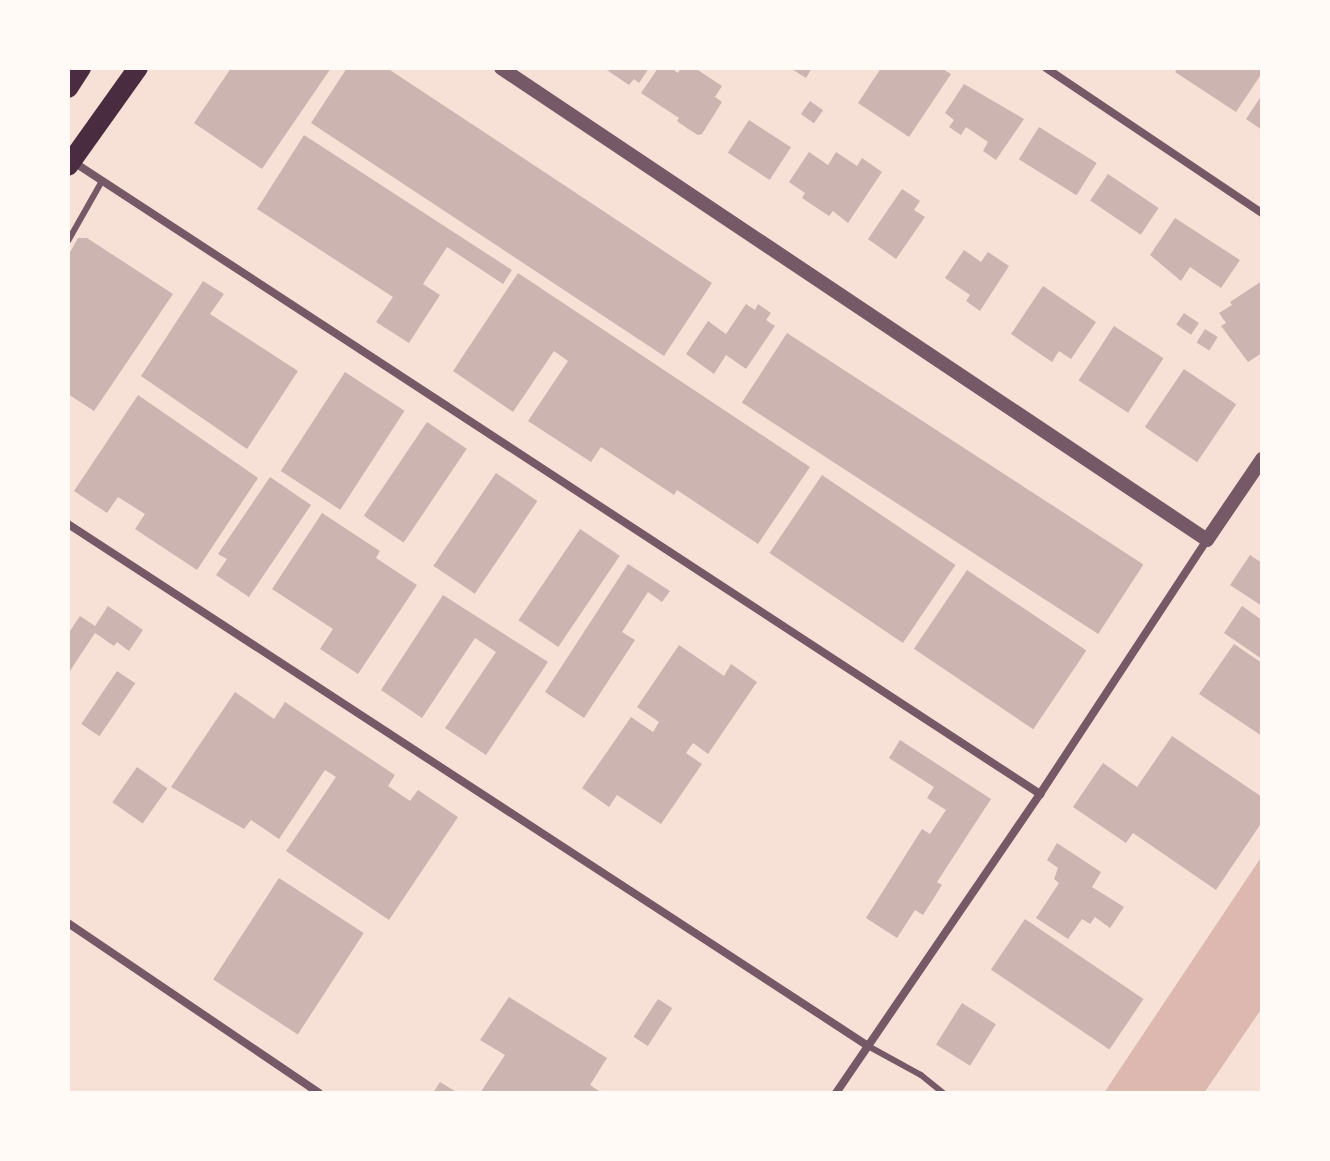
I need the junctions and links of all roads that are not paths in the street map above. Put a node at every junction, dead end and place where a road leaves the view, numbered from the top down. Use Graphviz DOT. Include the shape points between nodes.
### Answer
graph roads {
  1 [pos="81,68"];
  2 [pos="138,68"];
  3 [pos="501,68"];
  4 [pos="1046,68"];
  5 [pos="68,88"];
  6 [pos="70,164"];
  7 [pos="102,181"];
  8 [pos="1262,213"];
  9 [pos="68,241"];
  10 [pos="1262,459"];
  11 [pos="68,524"];
  12 [pos="1207,540"];
  13 [pos="1040,794"];
  14 [pos="68,923"];
  15 [pos="868,1046"];
  16 [pos="319,1093"];
  17 [pos="836,1093"];
  18 [pos="943,1093"];
  1 -- 5 [label="main road"];
  2 -- 6 [label="main road"];
  3 -- 12 [label="street"];
  4 -- 8 [label="street"];
  6 -- 7 [label="street"];
  7 -- 9 [label="lane"];
  7 -- 13 [label="street"];
  10 -- 12 [label="street"];
  11 -- 15 [label="street"];
  12 -- 13 [label="street"];
  13 -- 15 [label="street"];
  14 -- 16 [label="street"];
  15 -- 17 [label="street"];
  15 -- 18 [label="lane"];
}
